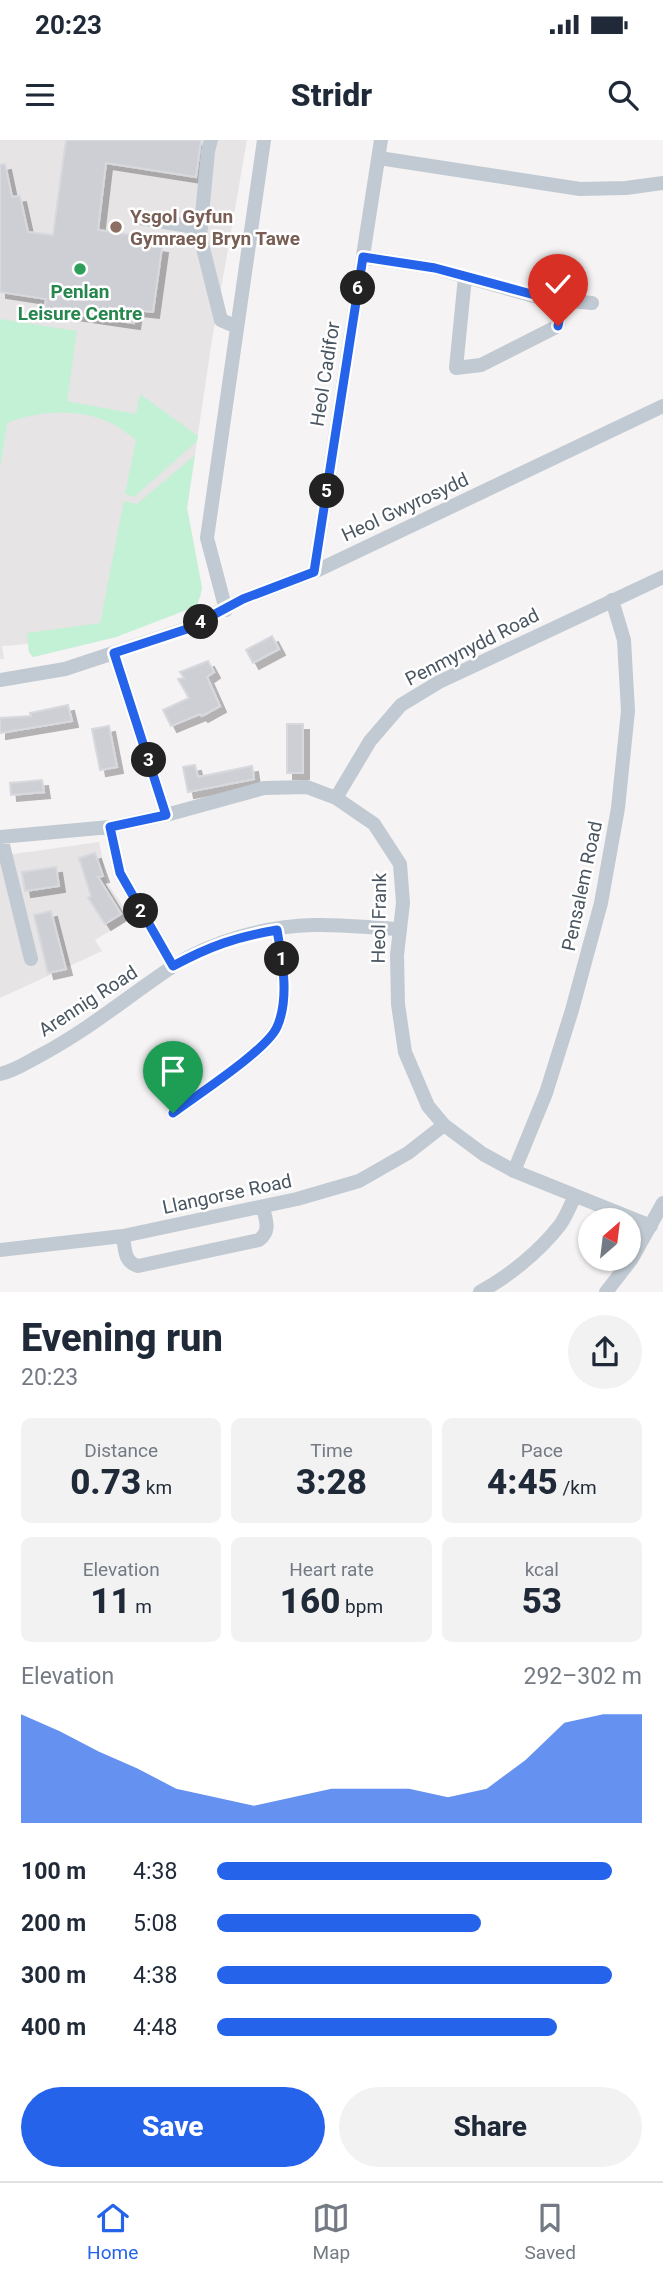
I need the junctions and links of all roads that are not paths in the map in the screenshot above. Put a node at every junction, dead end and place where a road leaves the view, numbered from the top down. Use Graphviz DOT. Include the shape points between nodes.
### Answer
graph roads {
  1 [pos="211,140"];
  2 [pos="264,140"];
  3 [pos="381,140"];
  4 [pos="379,158"];
  5 [pos="663,183"];
  6 [pos="140,218"];
  7 [pos="201,228"];
  8 [pos="363,257"];
  9 [pos="465,277"];
  10 [pos="592,303"];
  11 [pos="562,304"];
  12 [pos="237,327"];
  13 [pos="663,406"];
  14 [pos="314,572"];
  15 [pos="663,577"];
  16 [pos="612,600"];
  17 [pos="226,610"];
  18 [pos="114,653"];
  19 [pos="0,680"];
  20 [pos="336,798"];
  21 [pos="166,815"];
  22 [pos="110,827"];
  23 [pos="1,837"];
  24 [pos="399,929"];
  25 [pos="277,930"];
  26 [pos="31,959"];
  27 [pos="173,966"];
  28 [pos="0,1074"];
  29 [pos="173,1113"];
  30 [pos="444,1125"];
  31 [pos="514,1171"];
  32 [pos="575,1196"];
  33 [pos="663,1203"];
  34 [pos="263,1208"];
  35 [pos="651,1226"];
  36 [pos="122,1236"];
  37 [pos="0,1250"];
  38 [pos="480,1292"];
  39 [pos="606,1292"];
  1 -- 7 [label="street"];
  2 -- 12 [label="street"];
  3 -- 4 [label="street, Heol Cadifor"];
  4 -- 5 [label="street" via="580,188"];
  4 -- 8 [label="street, Heol Cadifor"];
  6 -- 7 [label="street"];
  7 -- 12 [label="street" via="219,319"];
  8 -- 9 [label="street"];
  8 -- 14 [label="street, Heol Cadifor"];
  9 -- 11 [label="street"];
  9 -- 11 [label="street" via="456,368 481,365 558,326"];
  10 -- 11 [label="street"];
  12 -- 17 [label="street" via="207,538"];
  13 -- 14 [label="street, Heol Gwyrosydd"];
  14 -- 17 [label="street, Heol Gwyrosydd"];
  15 -- 16 [label="street, Penmynydd Road"];
  16 -- 20 [label="street, Penmynydd Road" via="439,682 401,705 370,741"];
  16 -- 31 [label="street, Pensalem Road" via="624,640 628,711 618,808 601,904 572,1010 546,1093"];
  17 -- 18 [label="street, Heol Gwyrosydd" via="187,629"];
  18 -- 19 [label="street, Heol Gwyrosydd" via="65,669"];
  18 -- 21 [label="street"];
  20 -- 21 [label="street, Heol Frank" via="307,787 264,788"];
  20 -- 24 [label="street, Heol Frank" via="374,824 400,864 403,903"];
  21 -- 22 [label="street, Heol Frank"];
  22 -- 23 [label="street, Heol Frank"];
  22 -- 27 [label="street" via="120,873"];
  23 -- 26 [label="street"];
  24 -- 25 [label="street, Arennig Road" via="313,925"];
  24 -- 30 [label="street, Heol Frank" via="398,1004 405,1052 428,1106"];
  25 -- 27 [label="street, Arennig Road" via="240,936"];
  25 -- 29 [label="street" via="283,968 278,1026 266,1043"];
  27 -- 28 [label="street, Arennig Road" via="90,1026"];
  30 -- 31 [label="street, Heol Frank"];
  30 -- 34 [label="street, Llangorse Road" via="408,1153 359,1181"];
  31 -- 32 [label="street, Heol Frank"];
  32 -- 35 [label="street, Heol Frank"];
  32 -- 38 [label="street" via="560,1225 530,1256"];
  33 -- 35 [label="street"];
  34 -- 36 [label="street, Llangorse Road"];
  34 -- 36 [label="street" via="268,1228 260,1240 138,1266 127,1259"];
  35 -- 39 [label="street"];
  36 -- 37 [label="street, Llangorse Road"];
}
